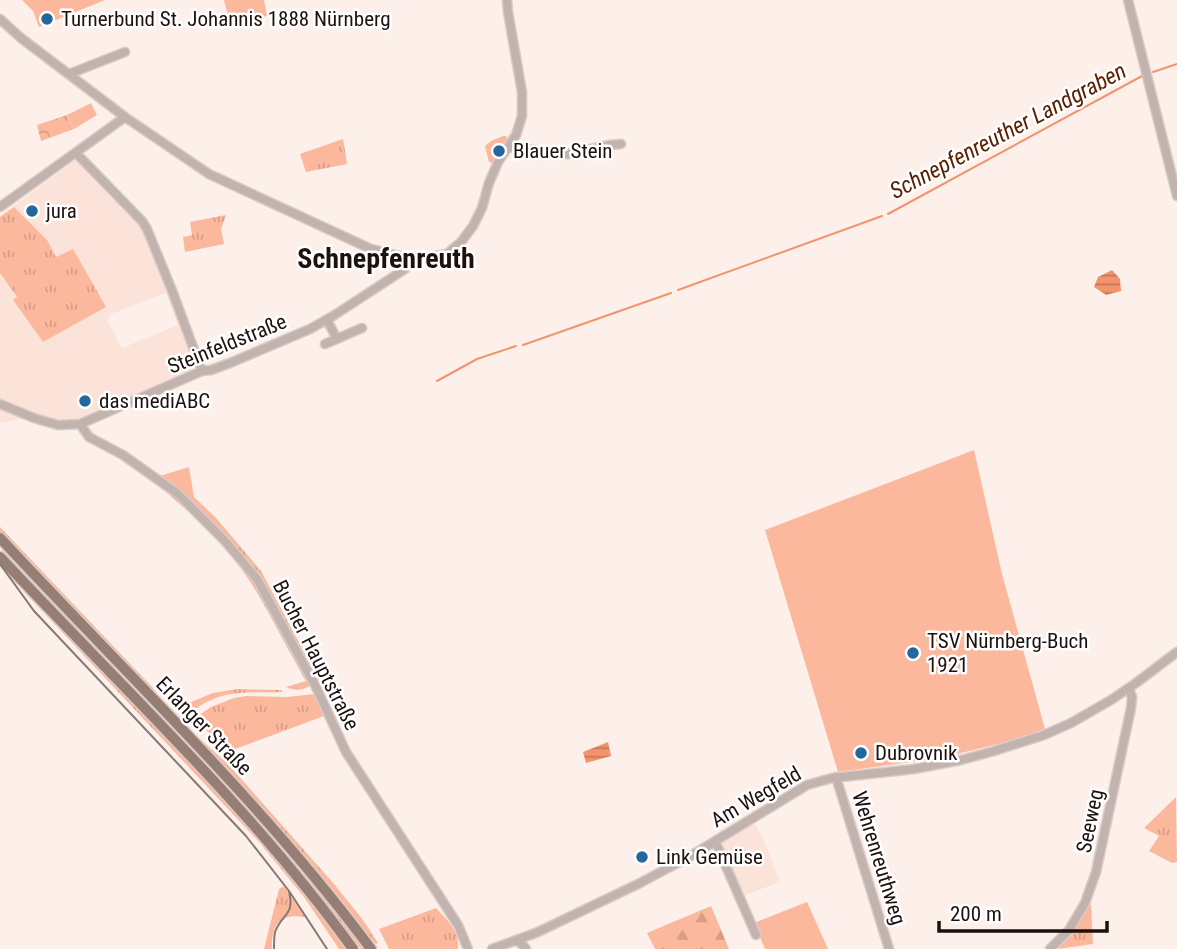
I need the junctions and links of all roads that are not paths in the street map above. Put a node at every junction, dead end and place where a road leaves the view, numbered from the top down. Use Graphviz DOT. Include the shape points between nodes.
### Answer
graph roads {
  1 [pos="508,0"];
  2 [pos="1128,0"];
  3 [pos="0,19"];
  4 [pos="125,52"];
  5 [pos="69,74"];
  6 [pos="125,117"];
  7 [pos="621,144"];
  8 [pos="510,147"];
  9 [pos="76,153"];
  10 [pos="1177,196"];
  11 [pos="0,207"];
  12 [pos="408,258"];
  13 [pos="327,320"];
  14 [pos="362,328"];
  15 [pos="337,338"];
  16 [pos="326,344"];
  17 [pos="202,371"];
  18 [pos="0,404"];
  19 [pos="80,424"];
  20 [pos="0,538"];
  21 [pos="0,557"];
  22 [pos="1177,652"];
  23 [pos="1129,688"];
  24 [pos="836,777"];
  25 [pos="715,841"];
  26 [pos="756,935"];
  27 [pos="518,940"];
  28 [pos="353,949"];
  29 [pos="371,949"];
  30 [pos="468,949"];
  31 [pos="492,949"];
  32 [pos="526,949"];
  33 [pos="889,949"];
  34 [pos="1050,949"];
  1 -- 8 [label="street" via="522,92 522,116"];
  2 -- 10 [label="street"];
  3 -- 5 [label="street"];
  4 -- 5 [label="street"];
  5 -- 6 [label="street"];
  6 -- 9 [label="street"];
  6 -- 12 [label="street" via="209,174 371,249"];
  7 -- 8 [label="street" via="567,154"];
  8 -- 12 [label="street" via="498,162 482,208 461,242 447,254"];
  9 -- 11 [label="street"];
  9 -- 17 [label="street" via="147,229"];
  12 -- 13 [label="street, Steinfeldstraße" via="405,269"];
  13 -- 15 [label="street"];
  13 -- 17 [label="street, Steinfeldstraße"];
  14 -- 15 [label="street"];
  15 -- 16 [label="street"];
  17 -- 19 [label="street, Steinfeldstraße"];
  18 -- 19 [label="street, Steinfeldstraße" via="61,425"];
  19 -- 30 [label="street, Bucher Hauptstraße" via="89,437 123,454 178,494 257,579 346,752 458,925"];
  20 -- 29 [label="main road, Erlanger Straße" via="239,790"];
  21 -- 28 [label="main road, Erlanger Straße" via="233,802"];
  22 -- 23 [label="street, Am Wegfeld"];
  23 -- 24 [label="street, Am Wegfeld" via="1072,723 1016,745 931,766"];
  23 -- 34 [label="street, Seeweg" via="1131,708 1096,872 1069,930"];
  24 -- 25 [label="street, Am Wegfeld" via="800,789"];
  24 -- 33 [label="street, Wehrenreuthweg"];
  25 -- 26 [label="street"];
  25 -- 27 [label="street, Am Wegfeld" via="638,884"];
  27 -- 31 [label="street, Am Wegfeld"];
  27 -- 32 [label="street"];
}
